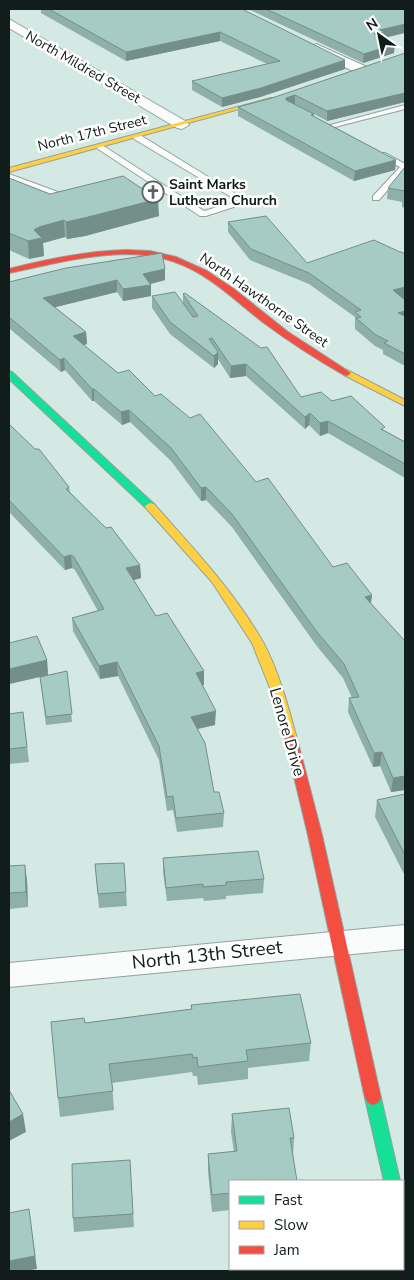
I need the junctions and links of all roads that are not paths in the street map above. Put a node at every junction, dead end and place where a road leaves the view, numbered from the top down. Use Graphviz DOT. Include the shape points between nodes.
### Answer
graph roads {
  1 [pos="9,23"];
  2 [pos="303,41"];
  3 [pos="366,68"];
  4 [pos="345,76"];
  5 [pos="284,96"];
  6 [pos="405,107"];
  7 [pos="182,125"];
  8 [pos="336,131"];
  9 [pos="138,137"];
  10 [pos="98,147"];
  11 [pos="370,149"];
  12 [pos="405,166"];
  13 [pos="9,170"];
  14 [pos="9,176"];
  15 [pos="144,176"];
  16 [pos="135,178"];
  17 [pos="78,192"];
  18 [pos="376,198"];
  19 [pos="9,271"];
  20 [pos="9,374"];
  21 [pos="405,402"];
  22 [pos="405,937"];
  23 [pos="339,942"];
  24 [pos="9,975"];
  25 [pos="392,1180"];
  1 -- 7 [label="street, North Mildred Street"];
  2 -- 3 [label="street"];
  3 -- 4 [label="street"];
  5 -- 7 [label="street, North 17th Street"];
  6 -- 8 [label="lane" via="324,125"];
  7 -- 9 [label="street, North 17th Street"];
  9 -- 10 [label="street, North 17th Street"];
  9 -- 15 [label="lane" via="245,202 203,214"];
  10 -- 13 [label="street, North 17th Street"];
  10 -- 15 [label="lane"];
  11 -- 12 [label="lane"];
  12 -- 18 [label="lane"];
  14 -- 17 [label="lane" via="57,194"];
  15 -- 16 [label="lane"];
  19 -- 21 [label="street, North Hawthorne Street" via="60,258 104,253 143,254 181,261 206,274 327,362"];
  20 -- 23 [label="street, Lenore Drive" via="168,525 216,580 258,643 282,703"];
  22 -- 23 [label="street, North 13th Street"];
  23 -- 24 [label="street, North 13th Street"];
  23 -- 25 [label="street, Lenore Drive"];
}
